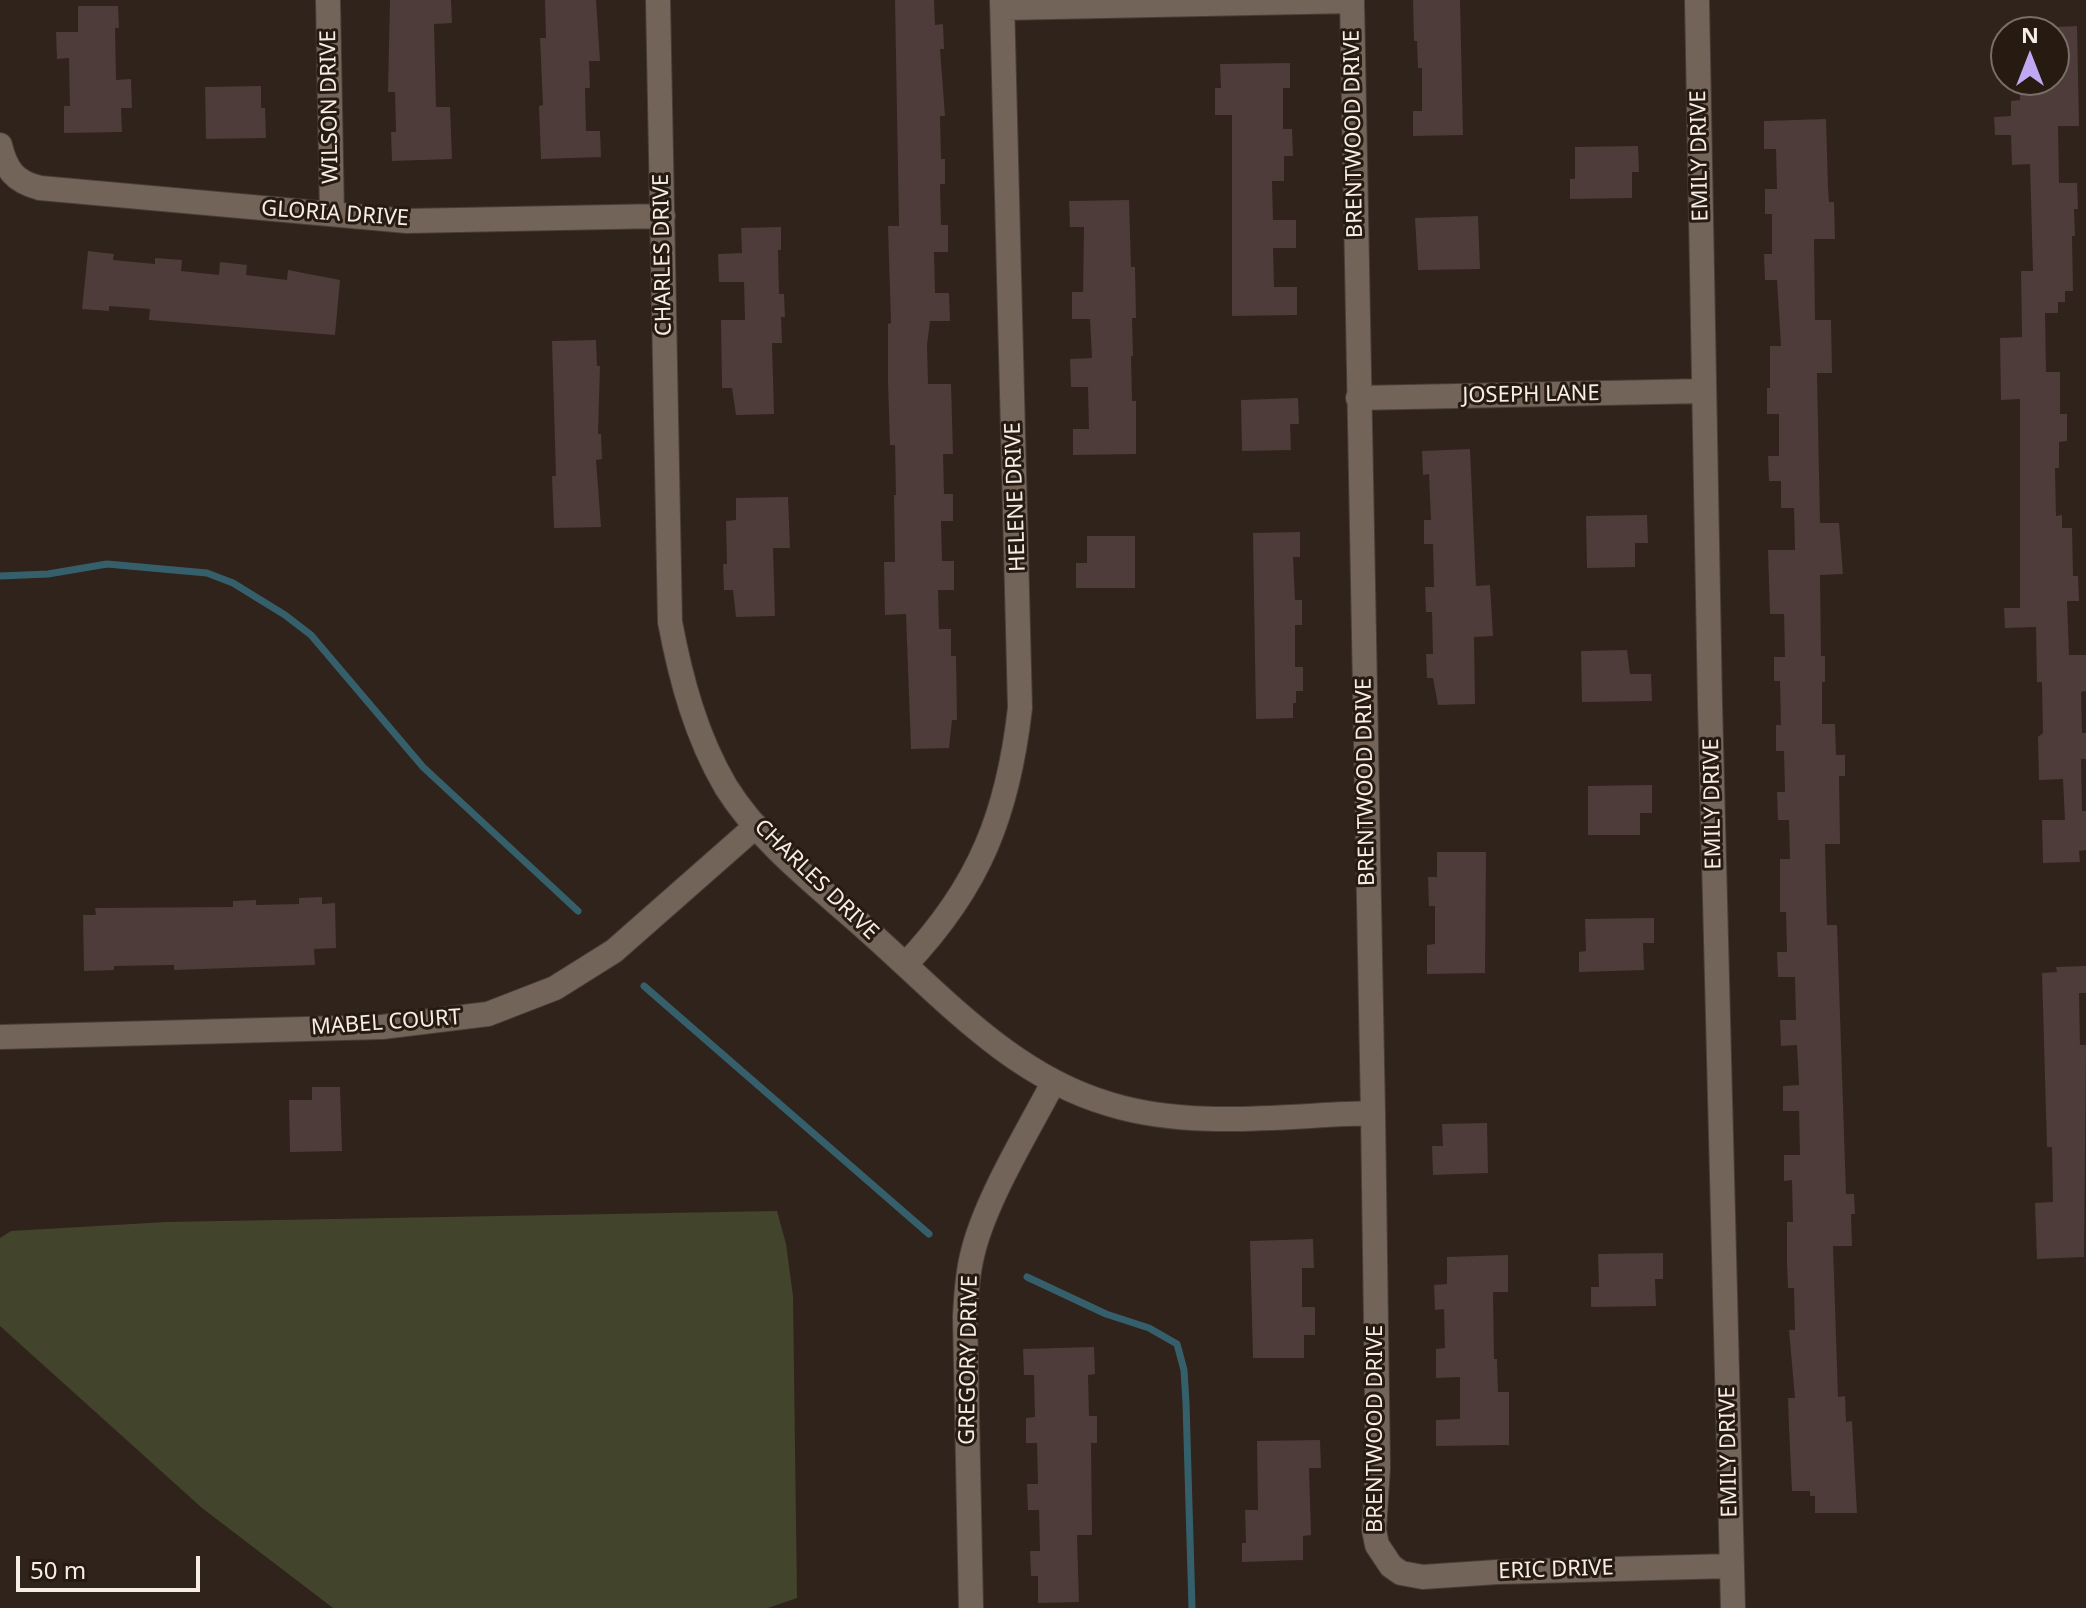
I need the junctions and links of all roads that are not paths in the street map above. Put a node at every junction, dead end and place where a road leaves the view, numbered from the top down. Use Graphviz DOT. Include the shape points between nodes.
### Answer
graph roads {
  1 [pos="328,0"];
  2 [pos="658,0"];
  3 [pos="1352,0"];
  4 [pos="1697,0"];
  5 [pos="1002,4"];
  6 [pos="0,145"];
  7 [pos="332,214"];
  8 [pos="663,216"];
  9 [pos="1704,391"];
  10 [pos="1358,398"];
  11 [pos="756,826"];
  12 [pos="906,964"];
  13 [pos="0,1037"];
  14 [pos="1053,1083"];
  15 [pos="1373,1113"];
  16 [pos="1386,1560"];
  17 [pos="1732,1566"];
  18 [pos="971,1608"];
  19 [pos="1733,1608"];
  1 -- 7 [label="street, WILSON DRIVE"];
  2 -- 8 [label="street, CHARLES DRIVE"];
  3 -- 5 [label="street"];
  3 -- 10 [label="street, BRENTWOOD DRIVE"];
  4 -- 9 [label="street, EMILY DRIVE"];
  5 -- 12 [label="street, HELENE DRIVE" via="1020,708 1006,794 986,849 970,882"];
  6 -- 7 [label="street, GLORIA DRIVE" via="12,175 40,188"];
  7 -- 8 [label="street, GLORIA DRIVE" via="407,221"];
  8 -- 11 [label="street, CHARLES DRIVE" via="670,622 681,680 707,752"];
  9 -- 10 [label="street, JOSEPH LANE"];
  9 -- 17 [label="street, EMILY DRIVE"];
  10 -- 15 [label="street, BRENTWOOD DRIVE"];
  11 -- 12 [label="street, CHARLES DRIVE"];
  11 -- 13 [label="street, MABEL COURT" via="614,951 555,988 488,1014 382,1027"];
  12 -- 14 [label="street, CHARLES DRIVE" via="987,1038"];
  14 -- 15 [label="street, CHARLES DRIVE" via="1110,1105 1170,1117"];
  14 -- 18 [label="street, GREGORY DRIVE" via="986,1214 967,1283"];
  15 -- 16 [label="street, BRENTWOOD DRIVE" via="1378,1467 1374,1530"];
  16 -- 17 [label="street, ERIC DRIVE" via="1401,1573 1423,1577"];
  17 -- 19 [label="street, EMILY DRIVE"];
}
